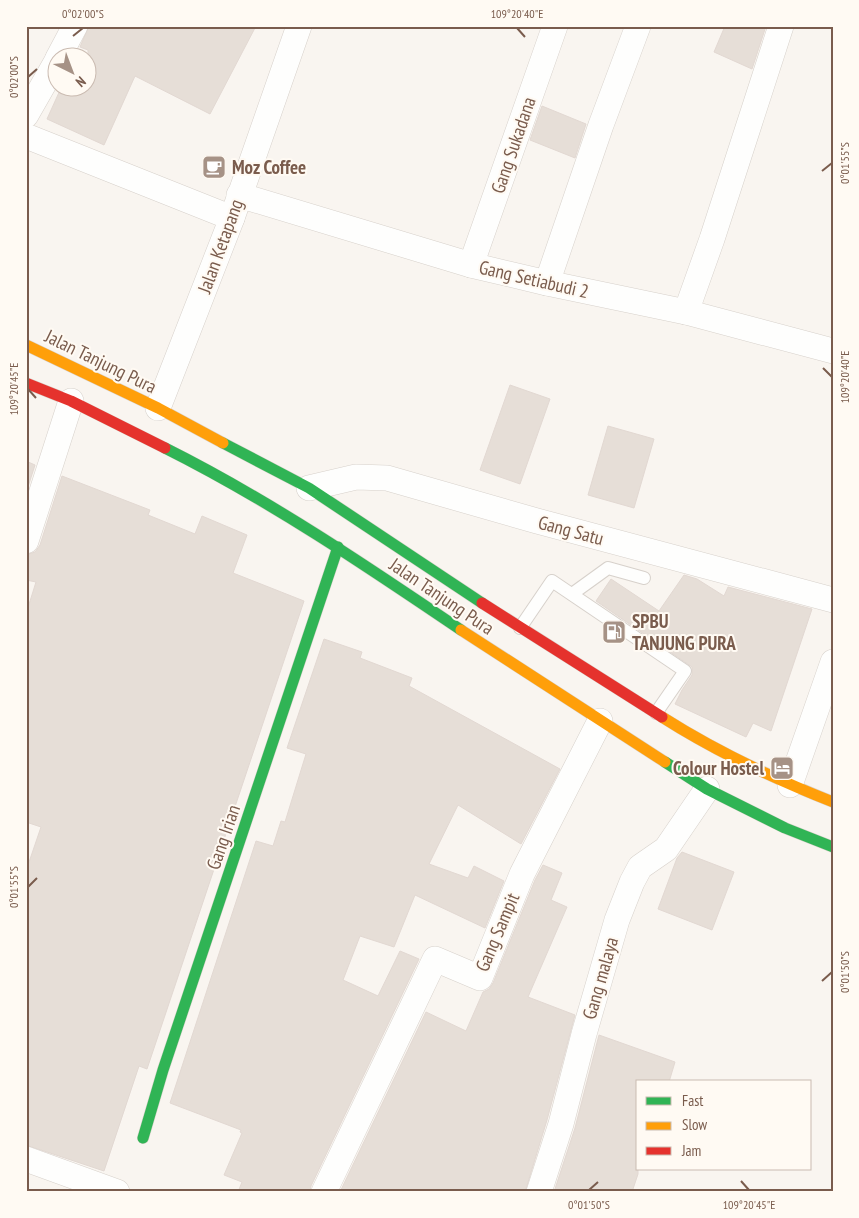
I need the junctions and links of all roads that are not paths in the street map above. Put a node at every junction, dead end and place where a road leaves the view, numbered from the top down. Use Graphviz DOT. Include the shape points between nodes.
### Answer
graph roads {
  1 [pos="75,26"];
  2 [pos="299,26"];
  3 [pos="555,26"];
  4 [pos="638,26"];
  5 [pos="781,26"];
  6 [pos="63,48"];
  7 [pos="48,76"];
  8 [pos="26,116"];
  9 [pos="26,136"];
  10 [pos="239,195"];
  11 [pos="232,218"];
  12 [pos="471,265"];
  13 [pos="547,283"];
  14 [pos="686,312"];
  15 [pos="26,345"];
  16 [pos="833,351"];
  17 [pos="26,383"];
  18 [pos="71,401"];
  19 [pos="158,408"];
  20 [pos="309,488"];
  21 [pos="26,541"];
  22 [pos="338,547"];
  23 [pos="644,578"];
  24 [pos="572,594"];
  25 [pos="833,600"];
  26 [pos="520,628"];
  27 [pos="833,662"];
  28 [pos="656,713"];
  29 [pos="600,721"];
  30 [pos="790,786"];
  31 [pos="707,789"];
  32 [pos="833,802"];
  33 [pos="833,847"];
  34 [pos="143,1138"];
  35 [pos="26,1159"];
  36 [pos="117,1192"];
  37 [pos="324,1192"];
  38 [pos="539,1192"];
  1 -- 6 [label="street"];
  2 -- 10 [label="street, Jalan Ketapang"];
  3 -- 12 [label="street, Gang Sukadana"];
  4 -- 13 [label="street"];
  5 -- 14 [label="street"];
  7 -- 8 [label="street"];
  9 -- 11 [label="street"];
  10 -- 11 [label="street, Jalan Ketapang"];
  10 -- 12 [label="street, Gang Setiabudi 2"];
  11 -- 19 [label="street, Jalan Ketapang"];
  12 -- 13 [label="street, Gang Setiabudi 2"];
  13 -- 14 [label="street, Gang Setiabudi 2"];
  14 -- 16 [label="street, Gang Setiabudi 2"];
  15 -- 19 [label="main road, Jalan Tanjung Pura"];
  17 -- 18 [label="main road, Jalan Tanjung Pura"];
  18 -- 21 [label="street"];
  18 -- 22 [label="main road, Jalan Tanjung Pura" via="209,470"];
  19 -- 20 [label="main road, Jalan Tanjung Pura"];
  20 -- 25 [label="street, Gang Satu" via="356,477 387,478"];
  20 -- 26 [label="main road, Jalan Tanjung Pura"];
  22 -- 29 [label="main road, Jalan Tanjung Pura"];
  22 -- 34 [label="main road, Gang Irian"];
  23 -- 24 [label="lane" via="608,568"];
  24 -- 26 [label="lane" via="552,581"];
  24 -- 28 [label="lane" via="685,671"];
  26 -- 28 [label="main road, Jalan Tanjung Pura"];
  27 -- 30 [label="street"];
  28 -- 30 [label="main road, Jalan Tanjung Pura"];
  29 -- 31 [label="main road, Jalan Tanjung Pura"];
  29 -- 37 [label="street, Gang Sampit" via="522,874 480,978 435,958"];
  30 -- 32 [label="main road, Jalan Tanjung Pura"];
  31 -- 33 [label="main road, Jalan Tanjung Pura" via="784,828"];
  31 -- 38 [label="street, Gang malaya" via="666,849 640,867 632,882 617,920"];
  35 -- 36 [label="street"];
}
